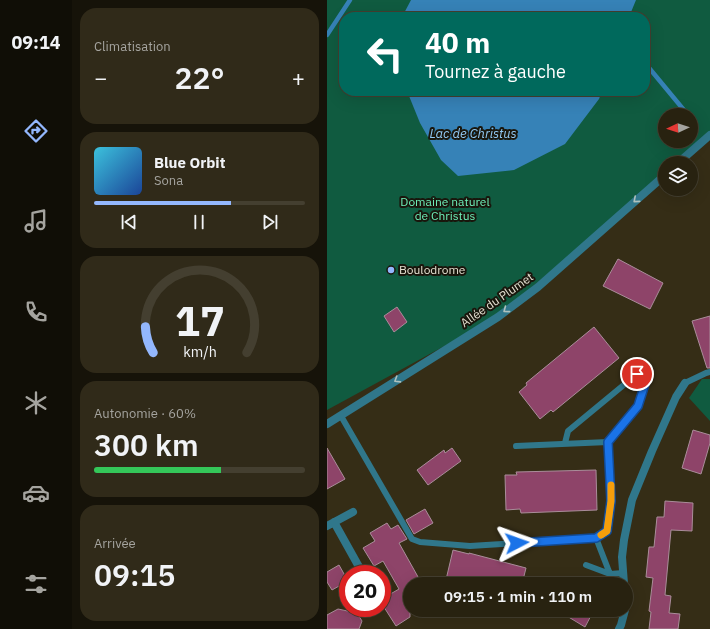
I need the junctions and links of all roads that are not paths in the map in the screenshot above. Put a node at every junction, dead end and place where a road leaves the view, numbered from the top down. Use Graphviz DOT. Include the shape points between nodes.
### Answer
graph roads {
  1 [pos="710,135"];
  2 [pos="686,156"];
  3 [pos="658,181"];
  4 [pos="710,372"];
  5 [pos="685,383"];
  6 [pos="341,416"];
  7 [pos="327,424"];
  8 [pos="608,442"];
  9 [pos="565,444"];
  10 [pos="516,446"];
  11 [pos="353,512"];
  12 [pos="330,524"];
  13 [pos="596,538"];
  14 [pos="357,565"];
  15 [pos="587,565"];
  16 [pos="623,573"];
  17 [pos="610,574"];
  18 [pos="623,577"];
  19 [pos="623,617"];
  20 [pos="619,629"];
  1 -- 2 [label="street"];
  3 -- 6 [label="street, Allée du Plumet, one-way" via="521,300"];
  4 -- 5 [label="lane"];
  5 -- 16 [label="street" via="676,397 632,500 624,540"];
  6 -- 7 [label="street, Allée du Plumet"];
  6 -- 13 [label="lane" via="412,539 420,542 470,546"];
  8 -- 9 [label="lane"];
  8 -- 9 [label="lane" via="638,406 645,384 637,374 568,431"];
  8 -- 13 [label="lane" via="611,501 607,531"];
  9 -- 10 [label="lane"];
  11 -- 12 [label="street"];
  12 -- 14 [label="street"];
  13 -- 17 [label="lane"];
  15 -- 17 [label="lane"];
  16 -- 17 [label="lane"];
  16 -- 18 [label="street"];
  19 -- 20 [label="street"];
}
